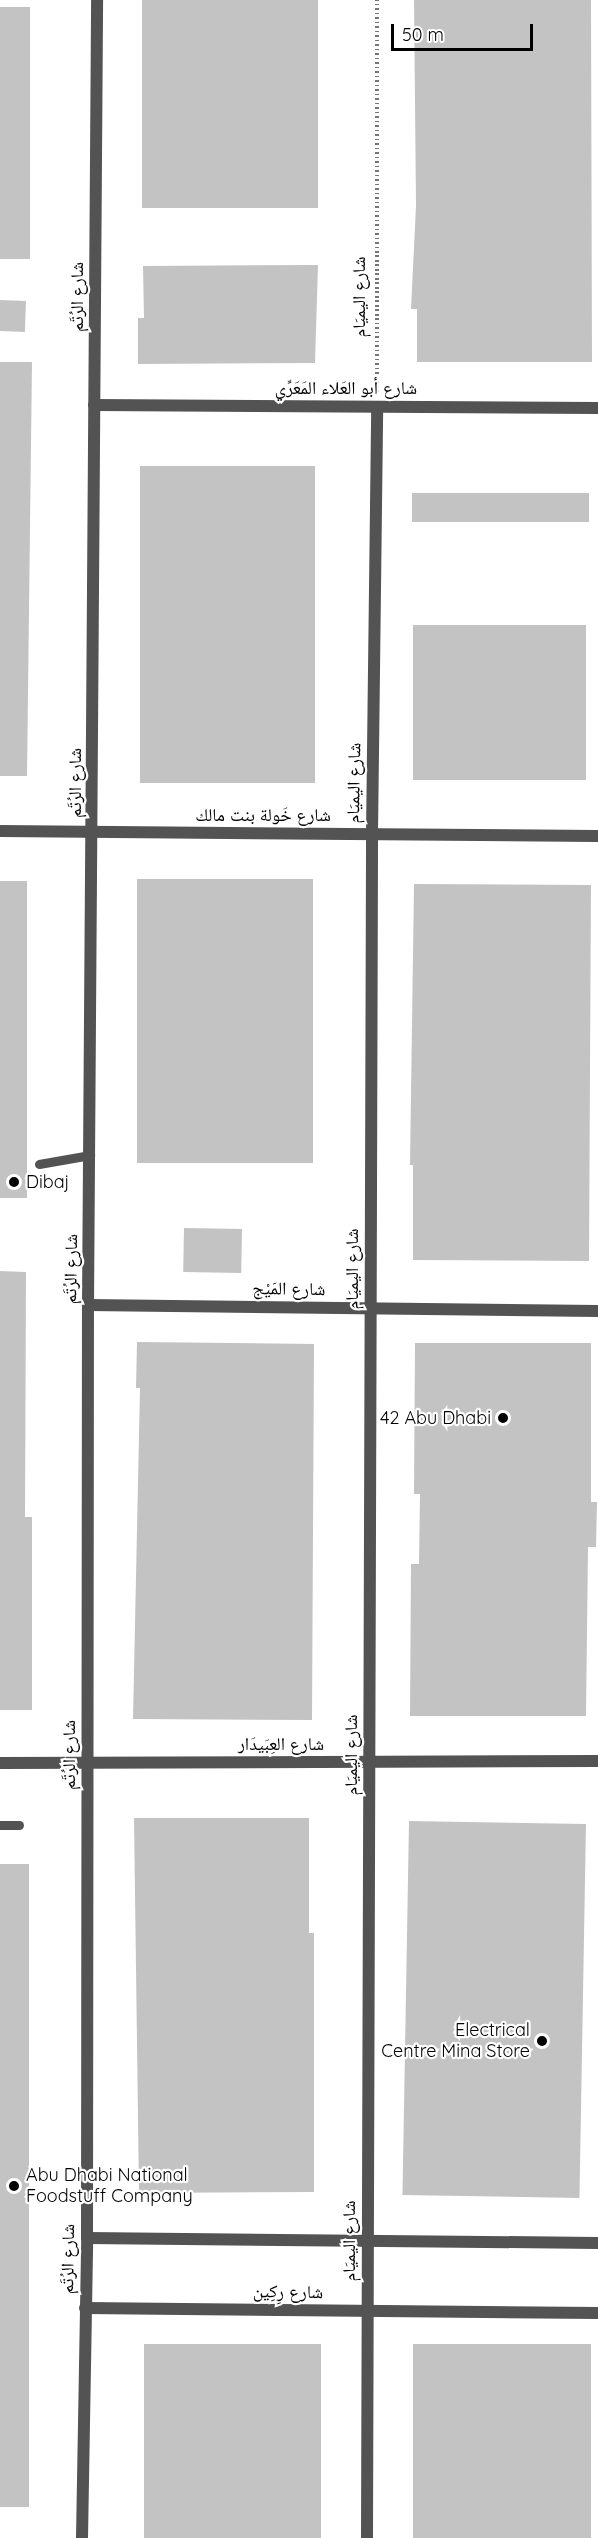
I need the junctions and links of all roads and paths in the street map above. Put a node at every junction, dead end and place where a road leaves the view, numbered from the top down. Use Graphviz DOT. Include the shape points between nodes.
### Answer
graph roads {
  1 [pos="97,0"];
  2 [pos="377,0"];
  3 [pos="94,405"];
  4 [pos="377,407"];
  5 [pos="598,408"];
  6 [pos="0,831"];
  7 [pos="93,832"];
  8 [pos="372,834"];
  9 [pos="598,836"];
  10 [pos="90,1155"];
  11 [pos="39,1164"];
  12 [pos="88,1305"];
  13 [pos="370,1308"];
  14 [pos="598,1311"];
  15 [pos="598,1761"];
  16 [pos="0,1762"];
  17 [pos="369,1762"];
  18 [pos="86,1763"];
  19 [pos="0,1825"];
  20 [pos="19,1825"];
  21 [pos="87,2238"];
  22 [pos="367,2241"];
  23 [pos="598,2243"];
  24 [pos="85,2308"];
  25 [pos="367,2311"];
  26 [pos="598,2313"];
  27 [pos="82,2538"];
  28 [pos="367,2538"];
  1 -- 3 [label="street, شارع الرُتَم"];
  2 -- 4 [label="path, شارع اليميَام"];
  3 -- 4 [label="street, شارع أبو العَلاء المَعَرِّي"];
  3 -- 7 [label="street, شارع الرُتَم"];
  4 -- 5 [label="street, شارع أبو العَلاء المَعَرِّي"];
  4 -- 8 [label="street, شارع اليميَام"];
  6 -- 7 [label="street, شارع خَولة بنت مالك"];
  7 -- 8 [label="street, شارع خَولة بنت مالك"];
  7 -- 10 [label="street, شارع الرُتَم"];
  8 -- 9 [label="street, شارع خَولة بنت مالك"];
  8 -- 13 [label="street, شارع اليميَام"];
  10 -- 11 [label="lane"];
  10 -- 12 [label="street, شارع الرُتَم"];
  12 -- 13 [label="street, شارع المَيْج"];
  12 -- 18 [label="street, شارع الرُتَم"];
  13 -- 14 [label="street, شارع المَيْج"];
  13 -- 17 [label="street, شارع اليميَام"];
  15 -- 17 [label="street, شارع العِبَيدَار"];
  16 -- 18 [label="street, شارع العِبَيدَار"];
  17 -- 18 [label="street, شارع العِبَيدَار"];
  17 -- 22 [label="street, شارع اليميَام"];
  18 -- 21 [label="street, شارع الرُتَم"];
  19 -- 20 [label="lane"];
  21 -- 22 [label="street"];
  21 -- 24 [label="street, شارع الرُتَم"];
  22 -- 23 [label="street"];
  22 -- 25 [label="street, شارع اليميَام"];
  24 -- 25 [label="street, شارع رِكِين"];
  24 -- 27 [label="street, شارع الرُتَم"];
  25 -- 26 [label="street, شارع رِكِين"];
  25 -- 28 [label="street, شارع اليميَام"];
}
